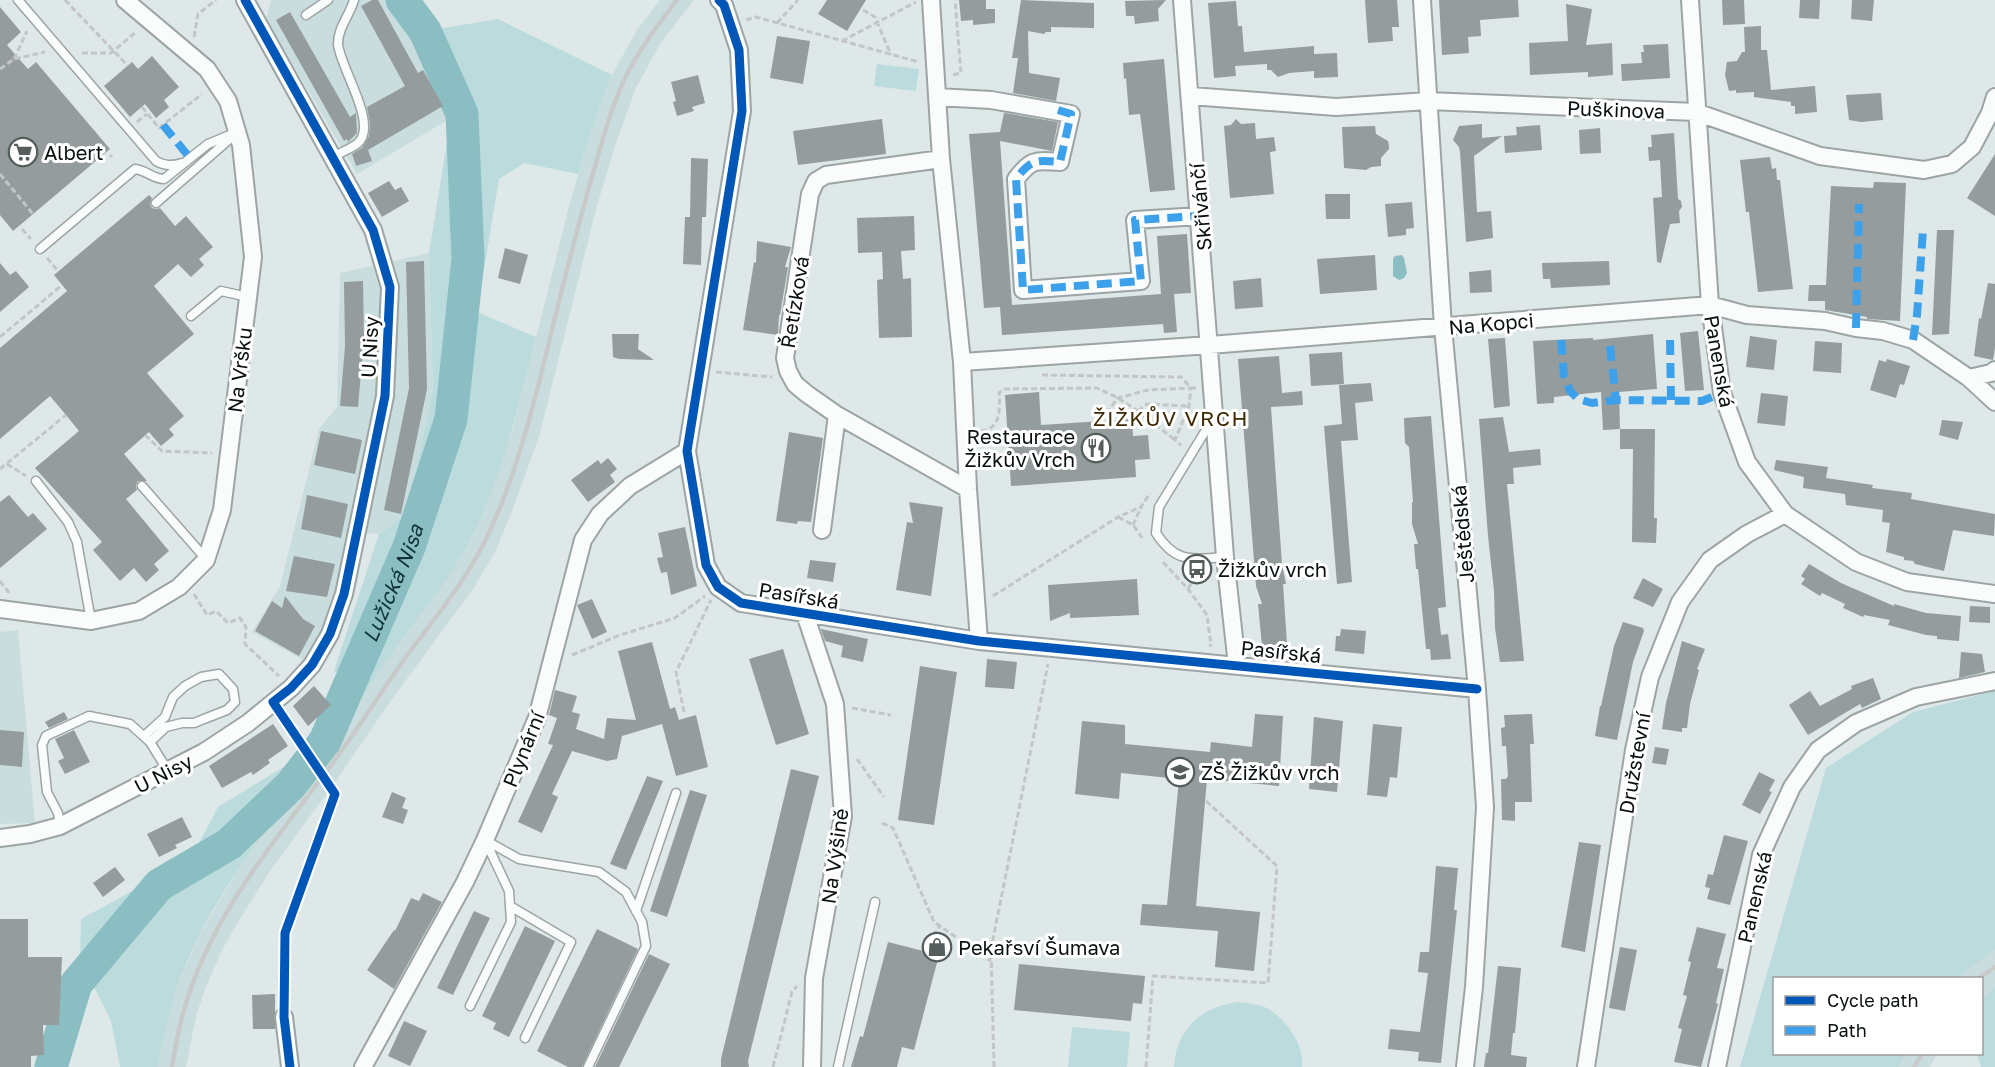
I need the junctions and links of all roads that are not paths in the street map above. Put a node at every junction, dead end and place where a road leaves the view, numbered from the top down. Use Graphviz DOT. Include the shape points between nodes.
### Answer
graph roads {
  1 [pos="18,0"];
  2 [pos="125,0"];
  3 [pos="245,0"];
  4 [pos="328,0"];
  5 [pos="354,0"];
  6 [pos="719,0"];
  7 [pos="931,0"];
  8 [pos="1182,0"];
  9 [pos="1422,0"];
  10 [pos="1690,0"];
  11 [pos="306,15"];
  12 [pos="1191,96"];
  13 [pos="945,97"];
  14 [pos="1995,97"];
  15 [pos="1428,101"];
  16 [pos="1696,112"];
  17 [pos="237,132"];
  18 [pos="332,157"];
  19 [pos="941,159"];
  20 [pos="186,162"];
  21 [pos="156,203"];
  22 [pos="1200,216"];
  23 [pos="40,249"];
  24 [pos="248,297"];
  25 [pos="1710,305"];
  26 [pos="191,316"];
  27 [pos="1443,327"];
  28 [pos="1210,345"];
  29 [pos="962,363"];
  30 [pos="1995,370"];
  31 [pos="1969,378"];
  32 [pos="1995,402"];
  33 [pos="1215,414"];
  34 [pos="837,415"];
  35 [pos="687,451"];
  36 [pos="36,481"];
  37 [pos="142,486"];
  38 [pos="968,489"];
  39 [pos="1785,514"];
  40 [pos="822,530"];
  41 [pos="1225,557"];
  42 [pos="206,560"];
  43 [pos="1995,594"];
  44 [pos="0,609"];
  45 [pos="805,614"];
  46 [pos="90,621"];
  47 [pos="979,641"];
  48 [pos="1237,665"];
  49 [pos="1995,681"];
  50 [pos="1477,689"];
  51 [pos="147,739"];
  52 [pos="168,771"];
  53 [pos="676,794"];
  54 [pos="60,826"];
  55 [pos="0,838"];
  56 [pos="485,840"];
  57 [pos="875,902"];
  58 [pos="510,906"];
  59 [pos="636,911"];
  60 [pos="470,1006"];
  61 [pos="284,1017"];
  62 [pos="525,1038"];
  63 [pos="290,1067"];
  64 [pos="363,1067"];
  65 [pos="588,1067"];
  66 [pos="812,1067"];
  67 [pos="838,1067"];
  68 [pos="1465,1067"];
  69 [pos="1586,1067"];
  70 [pos="1717,1067"];
  1 -- 20 [label="lane" via="156,161 163,165"];
  2 -- 17 [label="street, Na Vršku" via="207,69 228,101"];
  3 -- 18 [label="street, U Nisy"];
  4 -- 11 [label="lane"];
  5 -- 18 [label="lane" via="338,41 340,58 365,124 358,143"];
  6 -- 35 [label="street" via="739,50 742,111"];
  7 -- 13 [label="street" via="935,66"];
  8 -- 12 [label="street, Skřivánčí"];
  9 -- 15 [label="street, Ještědská"];
  10 -- 16 [label="street, Panenská"];
  12 -- 15 [label="street, Puškinova" via="1336,107"];
  12 -- 22 [label="street, Skřivánčí"];
  13 -- 19 [label="street"];
  13 -- 22 [label="street" via="991,100 1071,114 1060,162 1035,160 1016,179 1023,290 1141,281 1135,220"];
  14 -- 16 [label="street, Puškinova" via="1972,147 1952,164 1924,170 1820,156"];
  15 -- 16 [label="street, Puškinova"];
  15 -- 27 [label="street, Ještědská"];
  16 -- 25 [label="street, Panenská"];
  17 -- 20 [label="lane" via="208,144"];
  17 -- 21 [label="lane"];
  17 -- 24 [label="street, Na Vršku" via="253,257"];
  18 -- 52 [label="street, U Nisy" via="373,230 390,287 385,396 344,594 330,634 312,665 291,688 248,723"];
  19 -- 29 [label="street"];
  19 -- 34 [label="street, Řetízková" via="826,175 816,181 810,194 785,358 795,384"];
  20 -- 23 [label="lane" via="164,179 135,169"];
  22 -- 28 [label="street, Skřivánčí"];
  24 -- 26 [label="lane" via="221,291"];
  24 -- 42 [label="street, Na Vršku" via="222,510"];
  25 -- 27 [label="street, Na Kopci"];
  25 -- 31 [label="street, Na Kopci" via="1747,315 1825,321 1883,331 1913,340"];
  25 -- 39 [label="street, Panenská" via="1726,408 1747,462"];
  27 -- 28 [label="street, Na Kopci"];
  27 -- 50 [label="street, Ještědská"];
  28 -- 29 [label="street, Na Kopci"];
  28 -- 33 [label="street, Skřivánčí"];
  29 -- 38 [label="street"];
  30 -- 31 [label="street"];
  31 -- 32 [label="street, Na Kopci"];
  33 -- 41 [label="street, Skřivánčí"];
  33 -- 41 [label="lane" via="1159,507 1156,533 1178,557"];
  34 -- 38 [label="street, Řetízková"];
  34 -- 40 [label="street"];
  35 -- 45 [label="street, Pasířská" via="706,565 718,587 741,603"];
  35 -- 56 [label="street, Plynární" via="630,486 600,514 583,540 537,718"];
  36 -- 46 [label="lane" via="68,522 77,542"];
  37 -- 42 [label="lane"];
  38 -- 47 [label="street"];
  39 -- 43 [label="street, Panenská" via="1856,562 1907,582"];
  39 -- 69 [label="street, Družstevní" via="1710,560 1680,602 1650,676 1634,750"];
  41 -- 48 [label="street, Skřivánčí"];
  42 -- 46 [label="street, Na Vršku" via="179,587 139,611"];
  44 -- 46 [label="street, Na Vršku"];
  45 -- 47 [label="street, Pasířská"];
  45 -- 66 [label="street, Na Výšině" via="835,704 843,816 814,978"];
  47 -- 48 [label="street, Pasířská"];
  48 -- 50 [label="street, Pasířská"];
  49 -- 70 [label="street, Panenská" via="1916,697 1856,723 1818,750 1792,787 1761,855"];
  50 -- 68 [label="street, Ještědská" via="1485,807"];
  51 -- 51 [label="lane" via="166,727 194,723 227,710 235,702 233,689 219,674 201,677 185,686 173,697 165,717"];
  51 -- 52 [label="lane"];
  51 -- 54 [label="lane" via="130,724 89,716 46,736 42,745 47,792"];
  52 -- 54 [label="street, U Nisy"];
  53 -- 59 [label="lane"];
  54 -- 55 [label="street, U Nisy"];
  56 -- 58 [label="lane" via="509,891"];
  56 -- 59 [label="lane" via="519,859 599,872 626,892"];
  56 -- 64 [label="street, Plynární"];
  57 -- 67 [label="lane"];
  58 -- 60 [label="lane" via="511,922"];
  58 -- 62 [label="lane" via="571,942"];
  59 -- 65 [label="lane" via="646,946"];
  61 -- 63 [label="street"];
}
